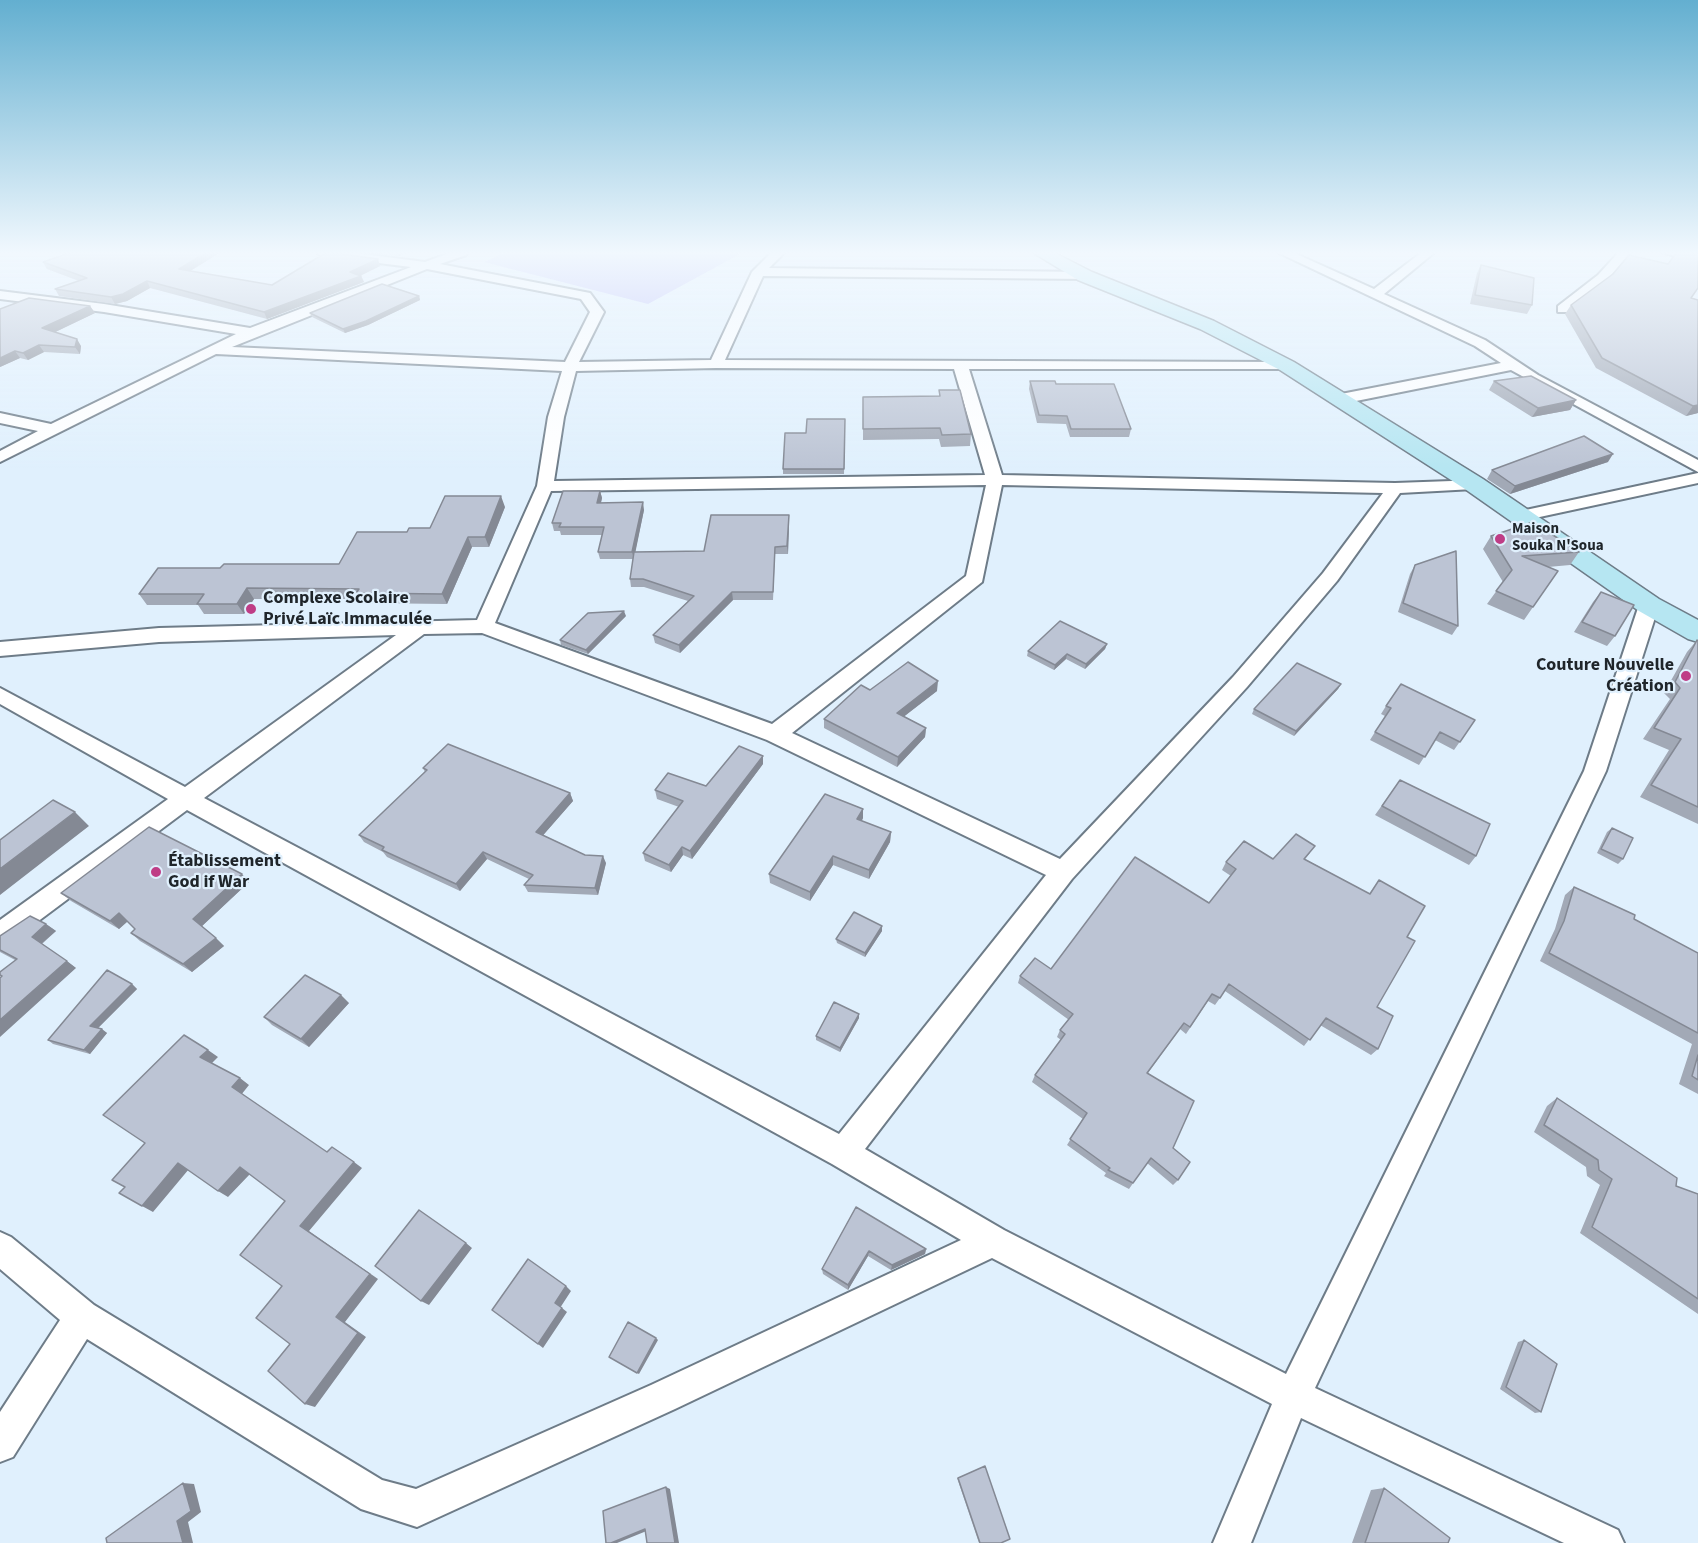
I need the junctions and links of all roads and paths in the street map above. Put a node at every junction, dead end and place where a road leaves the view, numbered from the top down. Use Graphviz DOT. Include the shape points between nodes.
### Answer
graph roads {
  1 [pos="202,324"];
  2 [pos="272,324"];
  3 [pos="591,324"];
  4 [pos="734,324"];
  5 [pos="1205,324"];
  6 [pos="1438,324"];
  7 [pos="251,332"];
  8 [pos="213,350"];
  9 [pos="716,363"];
  10 [pos="960,363"];
  11 [pos="1513,364"];
  12 [pos="1287,366"];
  13 [pos="570,367"];
  14 [pos="1341,399"];
  15 [pos="0,418"];
  16 [pos="53,429"];
  17 [pos="0,457"];
  18 [pos="1698,467"];
  19 [pos="1698,478"];
  20 [pos="995,480"];
  21 [pos="1474,484"];
  22 [pos="545,486"];
  23 [pos="1395,488"];
  24 [pos="1521,516"];
  25 [pos="1649,605"];
  26 [pos="484,626"];
  27 [pos="419,628"];
  28 [pos="1698,632"];
  29 [pos="0,649"];
  30 [pos="0,694"];
  31 [pos="775,734"];
  32 [pos="185,798"];
  33 [pos="1063,872"];
  34 [pos="0,935"];
  35 [pos="843,1153"];
  36 [pos="993,1241"];
  37 [pos="0,1248"];
  38 [pos="82,1317"];
  39 [pos="1293,1396"];
  40 [pos="0,1444"];
  41 [pos="1232,1543"];
  42 [pos="1605,1543"];
  1 -- 7 [label="street"];
  2 -- 7 [label="street"];
  3 -- 13 [label="street"];
  4 -- 9 [label="street"];
  5 -- 12 [label="street"];
  6 -- 11 [label="street"];
  7 -- 8 [label="street"];
  8 -- 13 [label="street"];
  8 -- 16 [label="street"];
  9 -- 10 [label="street"];
  9 -- 13 [label="street"];
  10 -- 12 [label="street"];
  10 -- 20 [label="street"];
  11 -- 14 [label="street"];
  11 -- 18 [label="street"];
  12 -- 14 [label="street"];
  13 -- 22 [label="street" via="556,417"];
  14 -- 21 [label="street"];
  15 -- 16 [label="street"];
  16 -- 17 [label="street"];
  19 -- 24 [label="street"];
  20 -- 22 [label="street"];
  20 -- 23 [label="street"];
  20 -- 31 [label="street" via="975,578"];
  21 -- 23 [label="street"];
  21 -- 24 [label="street"];
  22 -- 26 [label="street"];
  23 -- 33 [label="street" via="1330,577 1240,682"];
  24 -- 25 [label="street"];
  25 -- 28 [label="street"];
  25 -- 39 [label="street" via="1595,771"];
  26 -- 27 [label="street"];
  26 -- 31 [label="street"];
  27 -- 29 [label="street" via="159,635"];
  27 -- 32 [label="street"];
  30 -- 32 [label="street"];
  31 -- 33 [label="street"];
  32 -- 34 [label="street"];
  32 -- 35 [label="street"];
  33 -- 35 [label="street"];
  35 -- 36 [label="street"];
  36 -- 38 [label="street" via="417,1508 374,1496"];
  36 -- 39 [label="street"];
  37 -- 38 [label="street"];
  38 -- 40 [label="street"];
  39 -- 41 [label="street"];
  39 -- 42 [label="street"];
}
